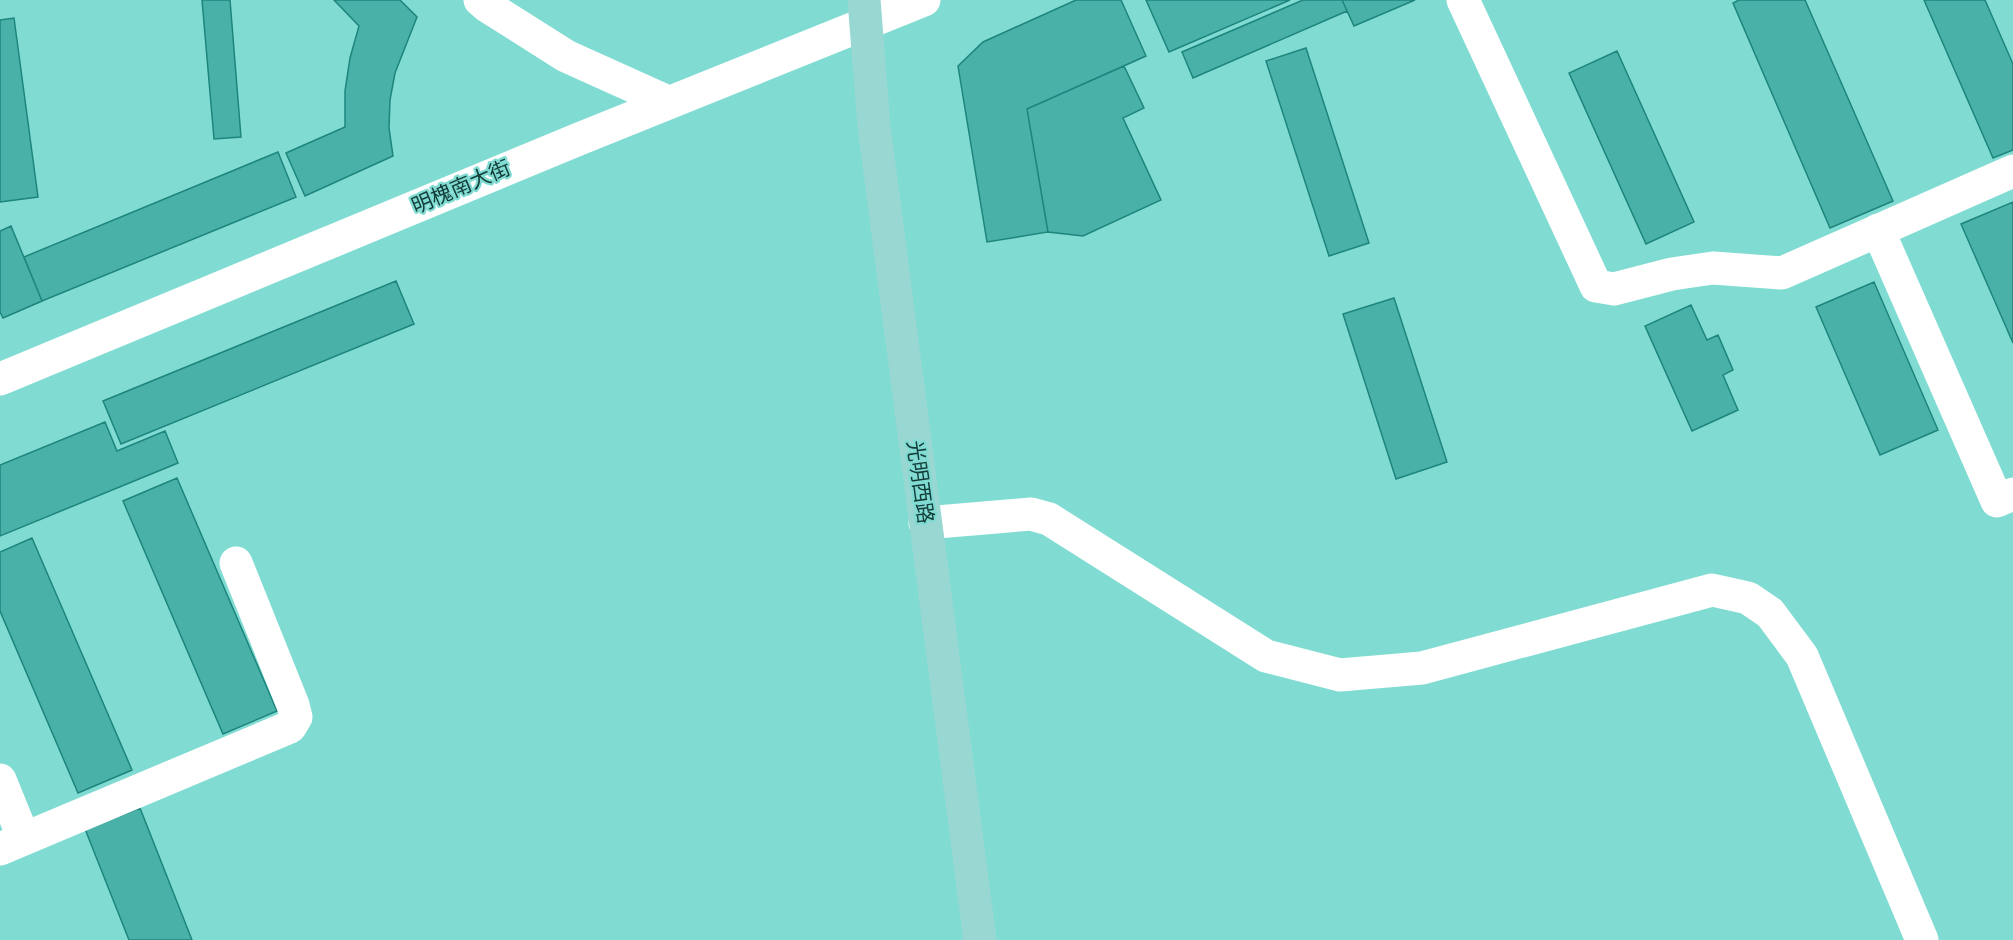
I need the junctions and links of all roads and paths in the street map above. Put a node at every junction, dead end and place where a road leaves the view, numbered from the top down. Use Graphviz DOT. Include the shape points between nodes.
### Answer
graph roads {
  1 [pos="480,0"];
  2 [pos="924,0"];
  3 [pos="1463,0"];
  4 [pos="865,12"];
  5 [pos="669,102"];
  6 [pos="2013,171"];
  7 [pos="1878,230"];
  8 [pos="0,379"];
  9 [pos="2013,494"];
  10 [pos="925,523"];
  11 [pos="236,562"];
  12 [pos="0,780"];
  13 [pos="12,844"];
  14 [pos="980,940"];
  15 [pos="1922,940"];
  1 -- 5 [label="street" via="566,56"];
  2 -- 4 [label="street, 明槐南大街"];
  3 -- 7 [label="street" via="1596,286 1614,289 1713,268 1782,273"];
  4 -- 5 [label="street, 明槐南大街"];
  4 -- 10 [label="main road, 光明西路" via="874,126"];
  5 -- 8 [label="street, 明槐南大街"];
  6 -- 7 [label="street"];
  7 -- 9 [label="street" via="1997,501"];
  10 -- 14 [label="main road, 光明西路"];
  10 -- 15 [label="street" via="1031,514 1049,519 1266,656 1340,675 1422,668 1712,590 1749,598 1770,613 1802,656"];
  11 -- 13 [label="street" via="293,705 296,717 290,727"];
  12 -- 13 [label="street"];
}
